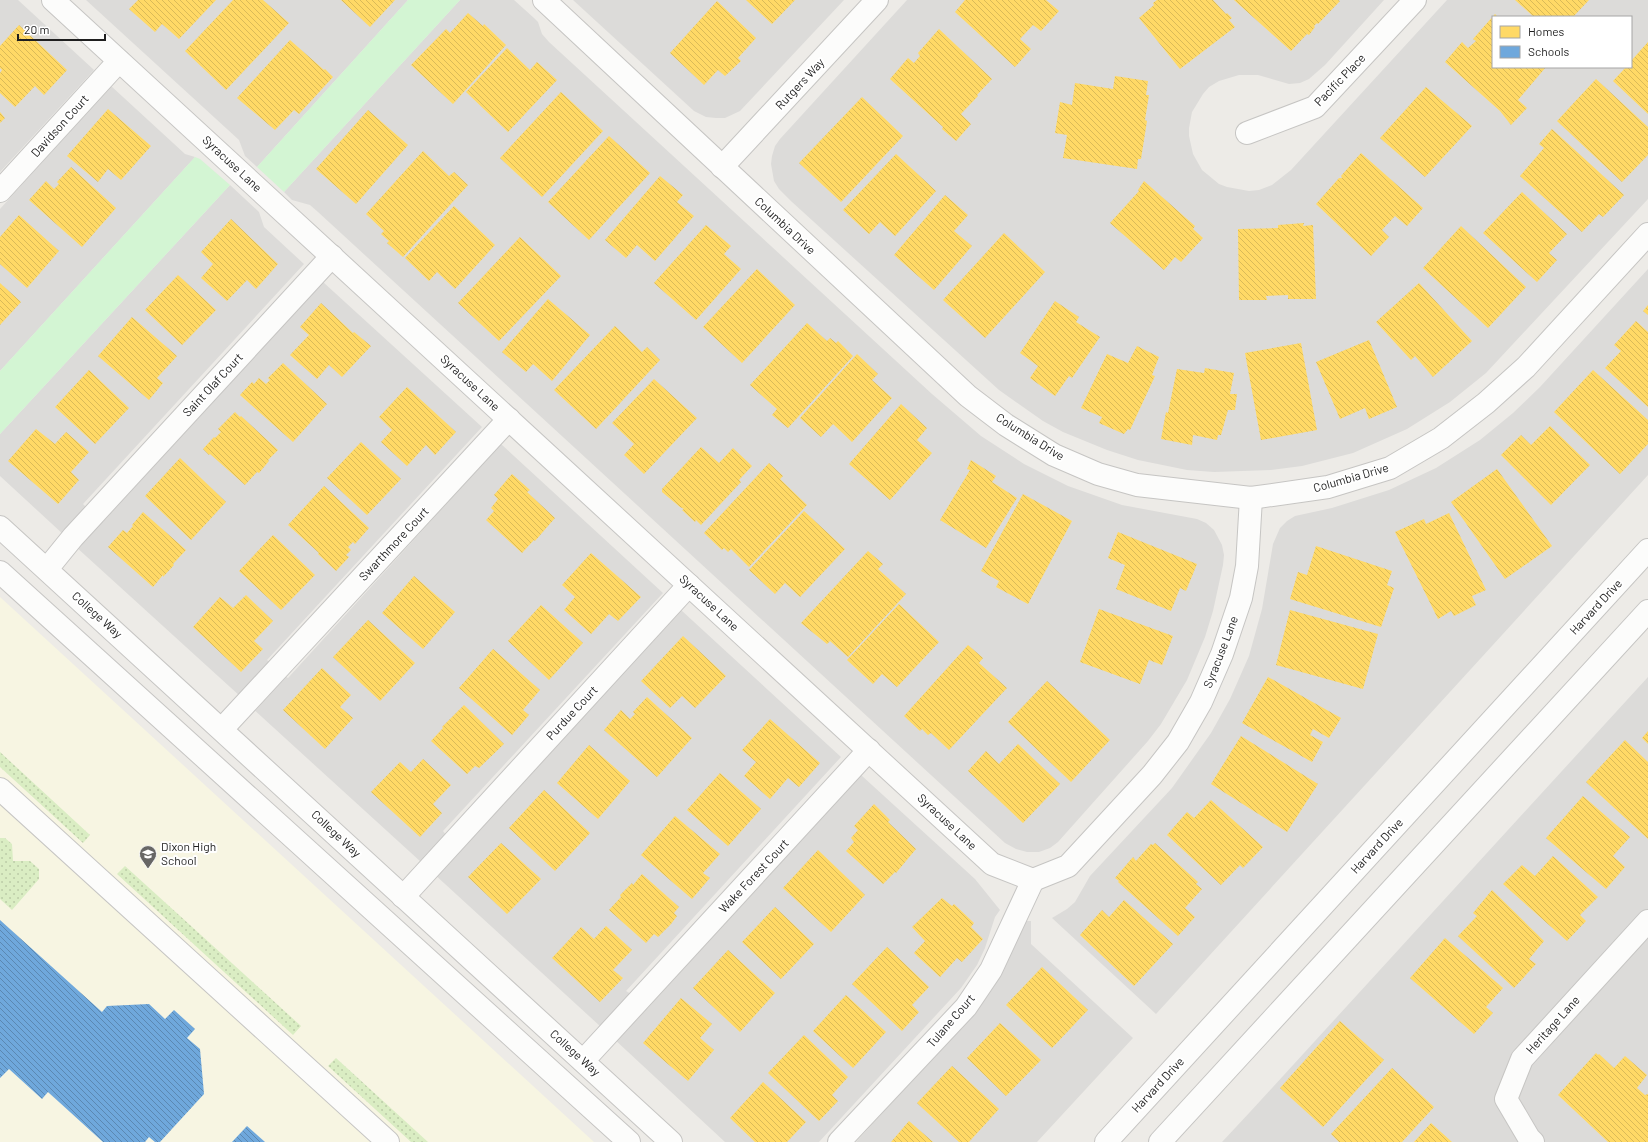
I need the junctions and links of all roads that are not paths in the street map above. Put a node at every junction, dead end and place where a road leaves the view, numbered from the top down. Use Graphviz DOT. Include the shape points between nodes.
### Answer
graph roads {
  1 [pos="53,0"];
  2 [pos="544,0"];
  3 [pos="877,0"];
  4 [pos="1415,0"];
  5 [pos="119,61"];
  6 [pos="1247,133"];
  7 [pos="722,167"];
  8 [pos="0,191"];
  9 [pos="1648,234"];
  10 [pos="332,256"];
  11 [pos="509,419"];
  12 [pos="1251,498"];
  13 [pos="0,527"];
  14 [pos="1648,550"];
  15 [pos="47,568"];
  16 [pos="0,572"];
  17 [pos="689,585"];
  18 [pos="1648,611"];
  19 [pos="222,729"];
  20 [pos="869,750"];
  21 [pos="0,789"];
  22 [pos="1033,880"];
  23 [pos="403,896"];
  24 [pos="1648,921"];
  25 [pos="583,1061"];
  26 [pos="388,1142"];
  27 [pos="629,1142"];
  28 [pos="671,1142"];
  29 [pos="839,1142"];
  30 [pos="1106,1142"];
  31 [pos="1160,1142"];
  32 [pos="1533,1142"];
  1 -- 5 [label="street, Syracuse Lane"];
  2 -- 7 [label="street, Columbia Drive"];
  3 -- 7 [label="street, Rutgers Way"];
  4 -- 6 [label="street, Pacific Place" via="1315,107"];
  5 -- 8 [label="street, Davidson Court"];
  5 -- 10 [label="street, Syracuse Lane"];
  7 -- 12 [label="street, Columbia Drive" via="968,396 1006,425 1054,455 1098,474 1137,485"];
  9 -- 12 [label="street, Columbia Drive" via="1526,367 1441,438 1390,468 1328,486"];
  10 -- 11 [label="street, Syracuse Lane"];
  10 -- 15 [label="street, Saint Olaf Court"];
  11 -- 17 [label="street, Syracuse Lane"];
  11 -- 19 [label="street, Swarthmore Court"];
  12 -- 22 [label="street, Syracuse Lane" via="1247,566 1241,598 1222,654 1201,702 1178,742 1152,775 1068,866"];
  13 -- 15 [label="street, College Way"];
  14 -- 30 [label="street, Harvard Drive"];
  15 -- 19 [label="street, College Way"];
  16 -- 27 [label="street"];
  17 -- 20 [label="street, Syracuse Lane"];
  17 -- 23 [label="street, Purdue Court"];
  18 -- 31 [label="street"];
  19 -- 23 [label="street, College Way"];
  20 -- 22 [label="street, Syracuse Lane" via="992,864"];
  20 -- 25 [label="street, Wake Forest Court"];
  21 -- 26 [label="street"];
  22 -- 29 [label="street, Tulane Court" via="991,970 966,1007"];
  23 -- 25 [label="street, College Way"];
  24 -- 32 [label="street, Heritage Lane" via="1522,1059 1506,1099"];
  25 -- 28 [label="street, College Way"];
}
